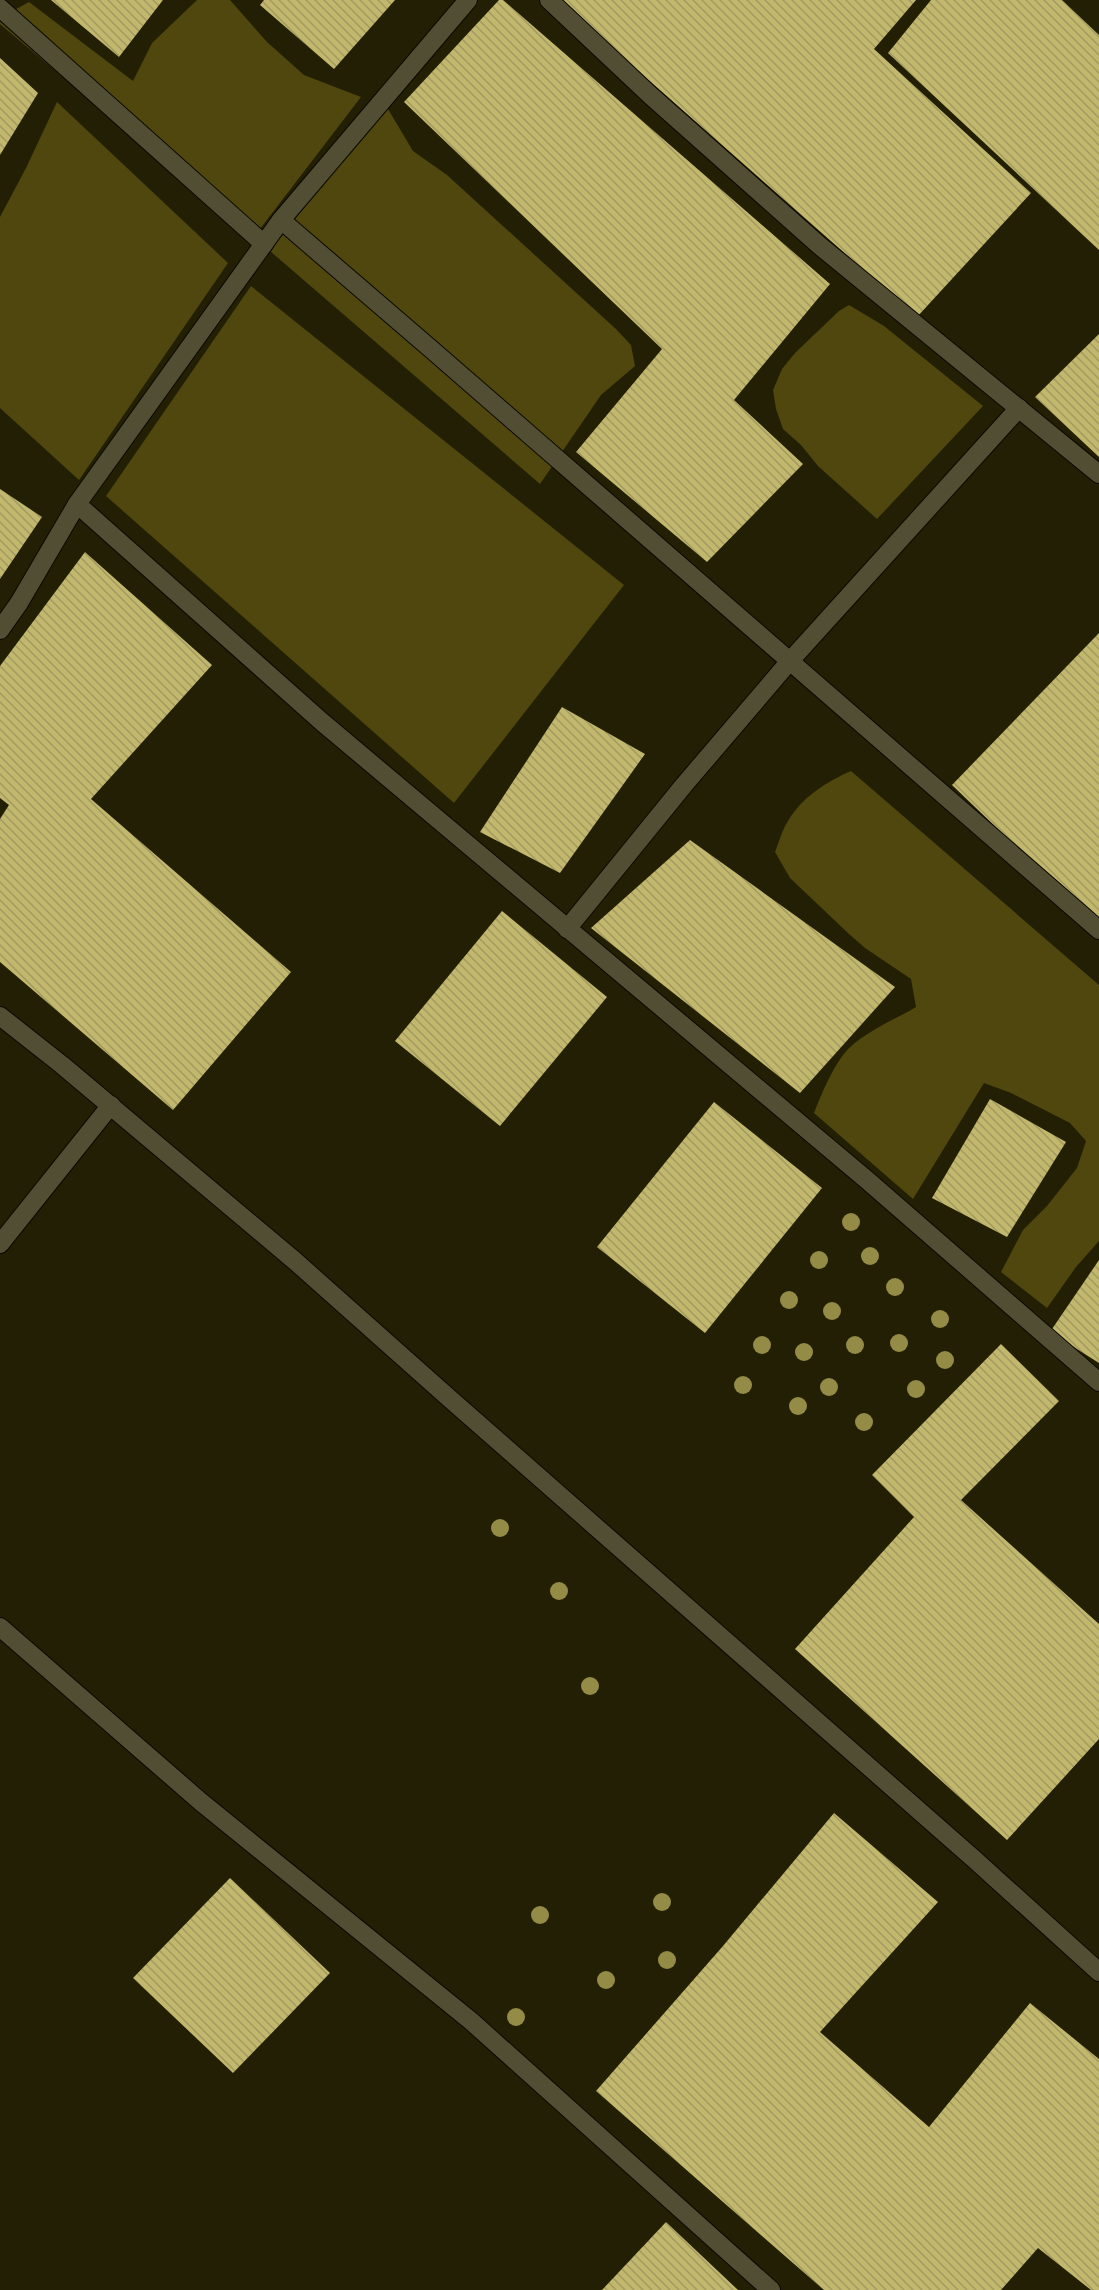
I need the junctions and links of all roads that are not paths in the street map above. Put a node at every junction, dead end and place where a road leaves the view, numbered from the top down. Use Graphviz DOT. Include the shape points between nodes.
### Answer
graph roads {
  1 [pos="468,0"];
  2 [pos="549,0"];
  3 [pos="0,8"];
  4 [pos="280,220"];
  5 [pos="264,244"];
  6 [pos="1019,408"];
  7 [pos="1099,474"];
  8 [pos="77,504"];
  9 [pos="0,630"];
  10 [pos="789,662"];
  11 [pos="567,929"];
  12 [pos="1099,930"];
  13 [pos="0,1016"];
  14 [pos="111,1105"];
  15 [pos="0,1244"];
  16 [pos="1099,1382"];
  17 [pos="0,1627"];
  18 [pos="1099,1972"];
  19 [pos="771,2290"];
  1 -- 4 [label="street"];
  2 -- 6 [label="street" via="820,246"];
  3 -- 5 [label="street"];
  4 -- 5 [label="street"];
  4 -- 10 [label="street"];
  5 -- 8 [label="street"];
  6 -- 7 [label="street"];
  6 -- 10 [label="street"];
  8 -- 9 [label="street"];
  8 -- 11 [label="street" via="322,722"];
  10 -- 11 [label="street"];
  10 -- 12 [label="street"];
  11 -- 16 [label="street" via="876,1188"];
  13 -- 14 [label="street"];
  14 -- 15 [label="street"];
  14 -- 18 [label="street" via="295,1260"];
  17 -- 19 [label="street" via="201,1802 471,2021"];
}
